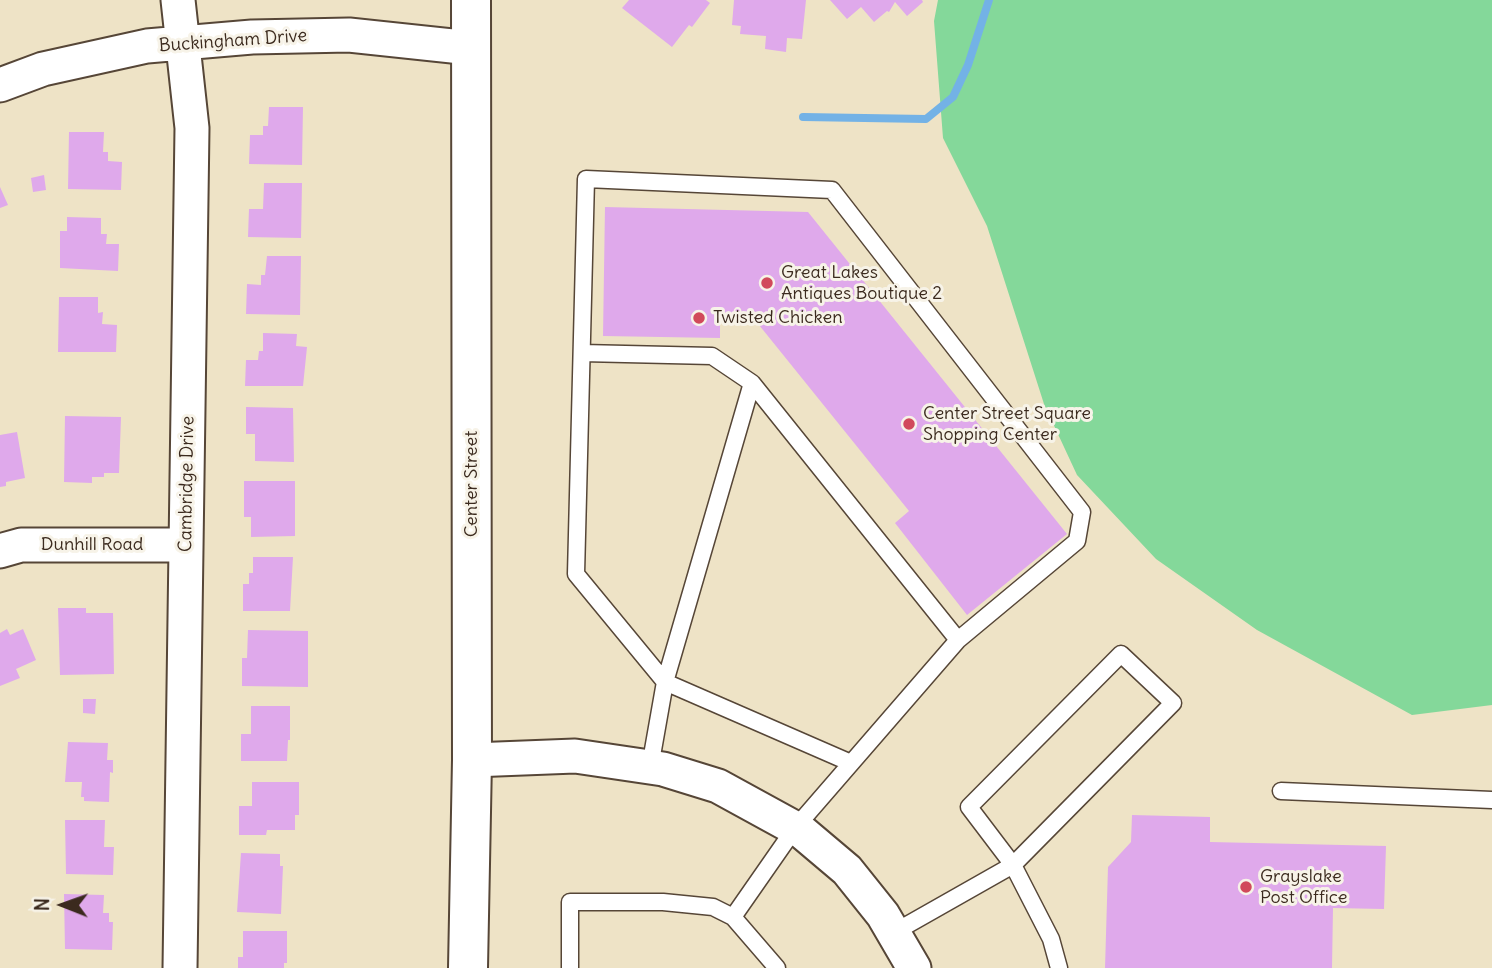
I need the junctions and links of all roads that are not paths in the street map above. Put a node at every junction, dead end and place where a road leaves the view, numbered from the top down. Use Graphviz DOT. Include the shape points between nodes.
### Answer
graph roads {
  1 [pos="178,0"];
  2 [pos="471,0"];
  3 [pos="182,43"];
  4 [pos="471,48"];
  5 [pos="0,85"];
  6 [pos="582,353"];
  7 [pos="752,383"];
  8 [pos="186,545"];
  9 [pos="0,551"];
  10 [pos="958,640"];
  11 [pos="665,682"];
  12 [pos="472,760"];
  13 [pos="851,763"];
  14 [pos="650,767"];
  15 [pos="1281,791"];
  16 [pos="1492,800"];
  17 [pos="794,828"];
  18 [pos="1013,865"];
  19 [pos="733,917"];
  20 [pos="893,933"];
  21 [pos="180,968"];
  22 [pos="468,968"];
  23 [pos="570,968"];
  24 [pos="777,968"];
  25 [pos="914,968"];
  26 [pos="1059,968"];
  1 -- 3 [label="street, Cambridge Drive"];
  2 -- 4 [label="street, Center Street"];
  3 -- 4 [label="street, Buckingham Drive" via="349,35"];
  3 -- 5 [label="street, Buckingham Drive" via="43,69"];
  3 -- 8 [label="street, Cambridge Drive" via="192,128"];
  4 -- 12 [label="street, Center Street"];
  6 -- 7 [label="lane" via="712,356"];
  6 -- 10 [label="lane" via="586,179 832,190 1082,512 1077,541"];
  6 -- 11 [label="lane" via="576,574"];
  7 -- 10 [label="lane"];
  7 -- 11 [label="lane"];
  8 -- 9 [label="street, Dunhill Road" via="21,545"];
  8 -- 21 [label="street, Cambridge Drive"];
  10 -- 13 [label="lane"];
  11 -- 13 [label="lane"];
  11 -- 14 [label="lane"];
  12 -- 14 [label="street" via="575,756"];
  12 -- 22 [label="street, Center Street"];
  13 -- 17 [label="lane"];
  14 -- 17 [label="street" via="718,786"];
  15 -- 16 [label="lane"];
  17 -- 19 [label="lane"];
  17 -- 20 [label="street" via="846,870"];
  18 -- 18 [label="lane" via="1173,703 1121,654 969,807"];
  18 -- 20 [label="lane"];
  18 -- 26 [label="lane" via="1051,939"];
  19 -- 23 [label="lane" via="713,907 663,902 570,902"];
  19 -- 24 [label="lane"];
  20 -- 25 [label="street"];
}
